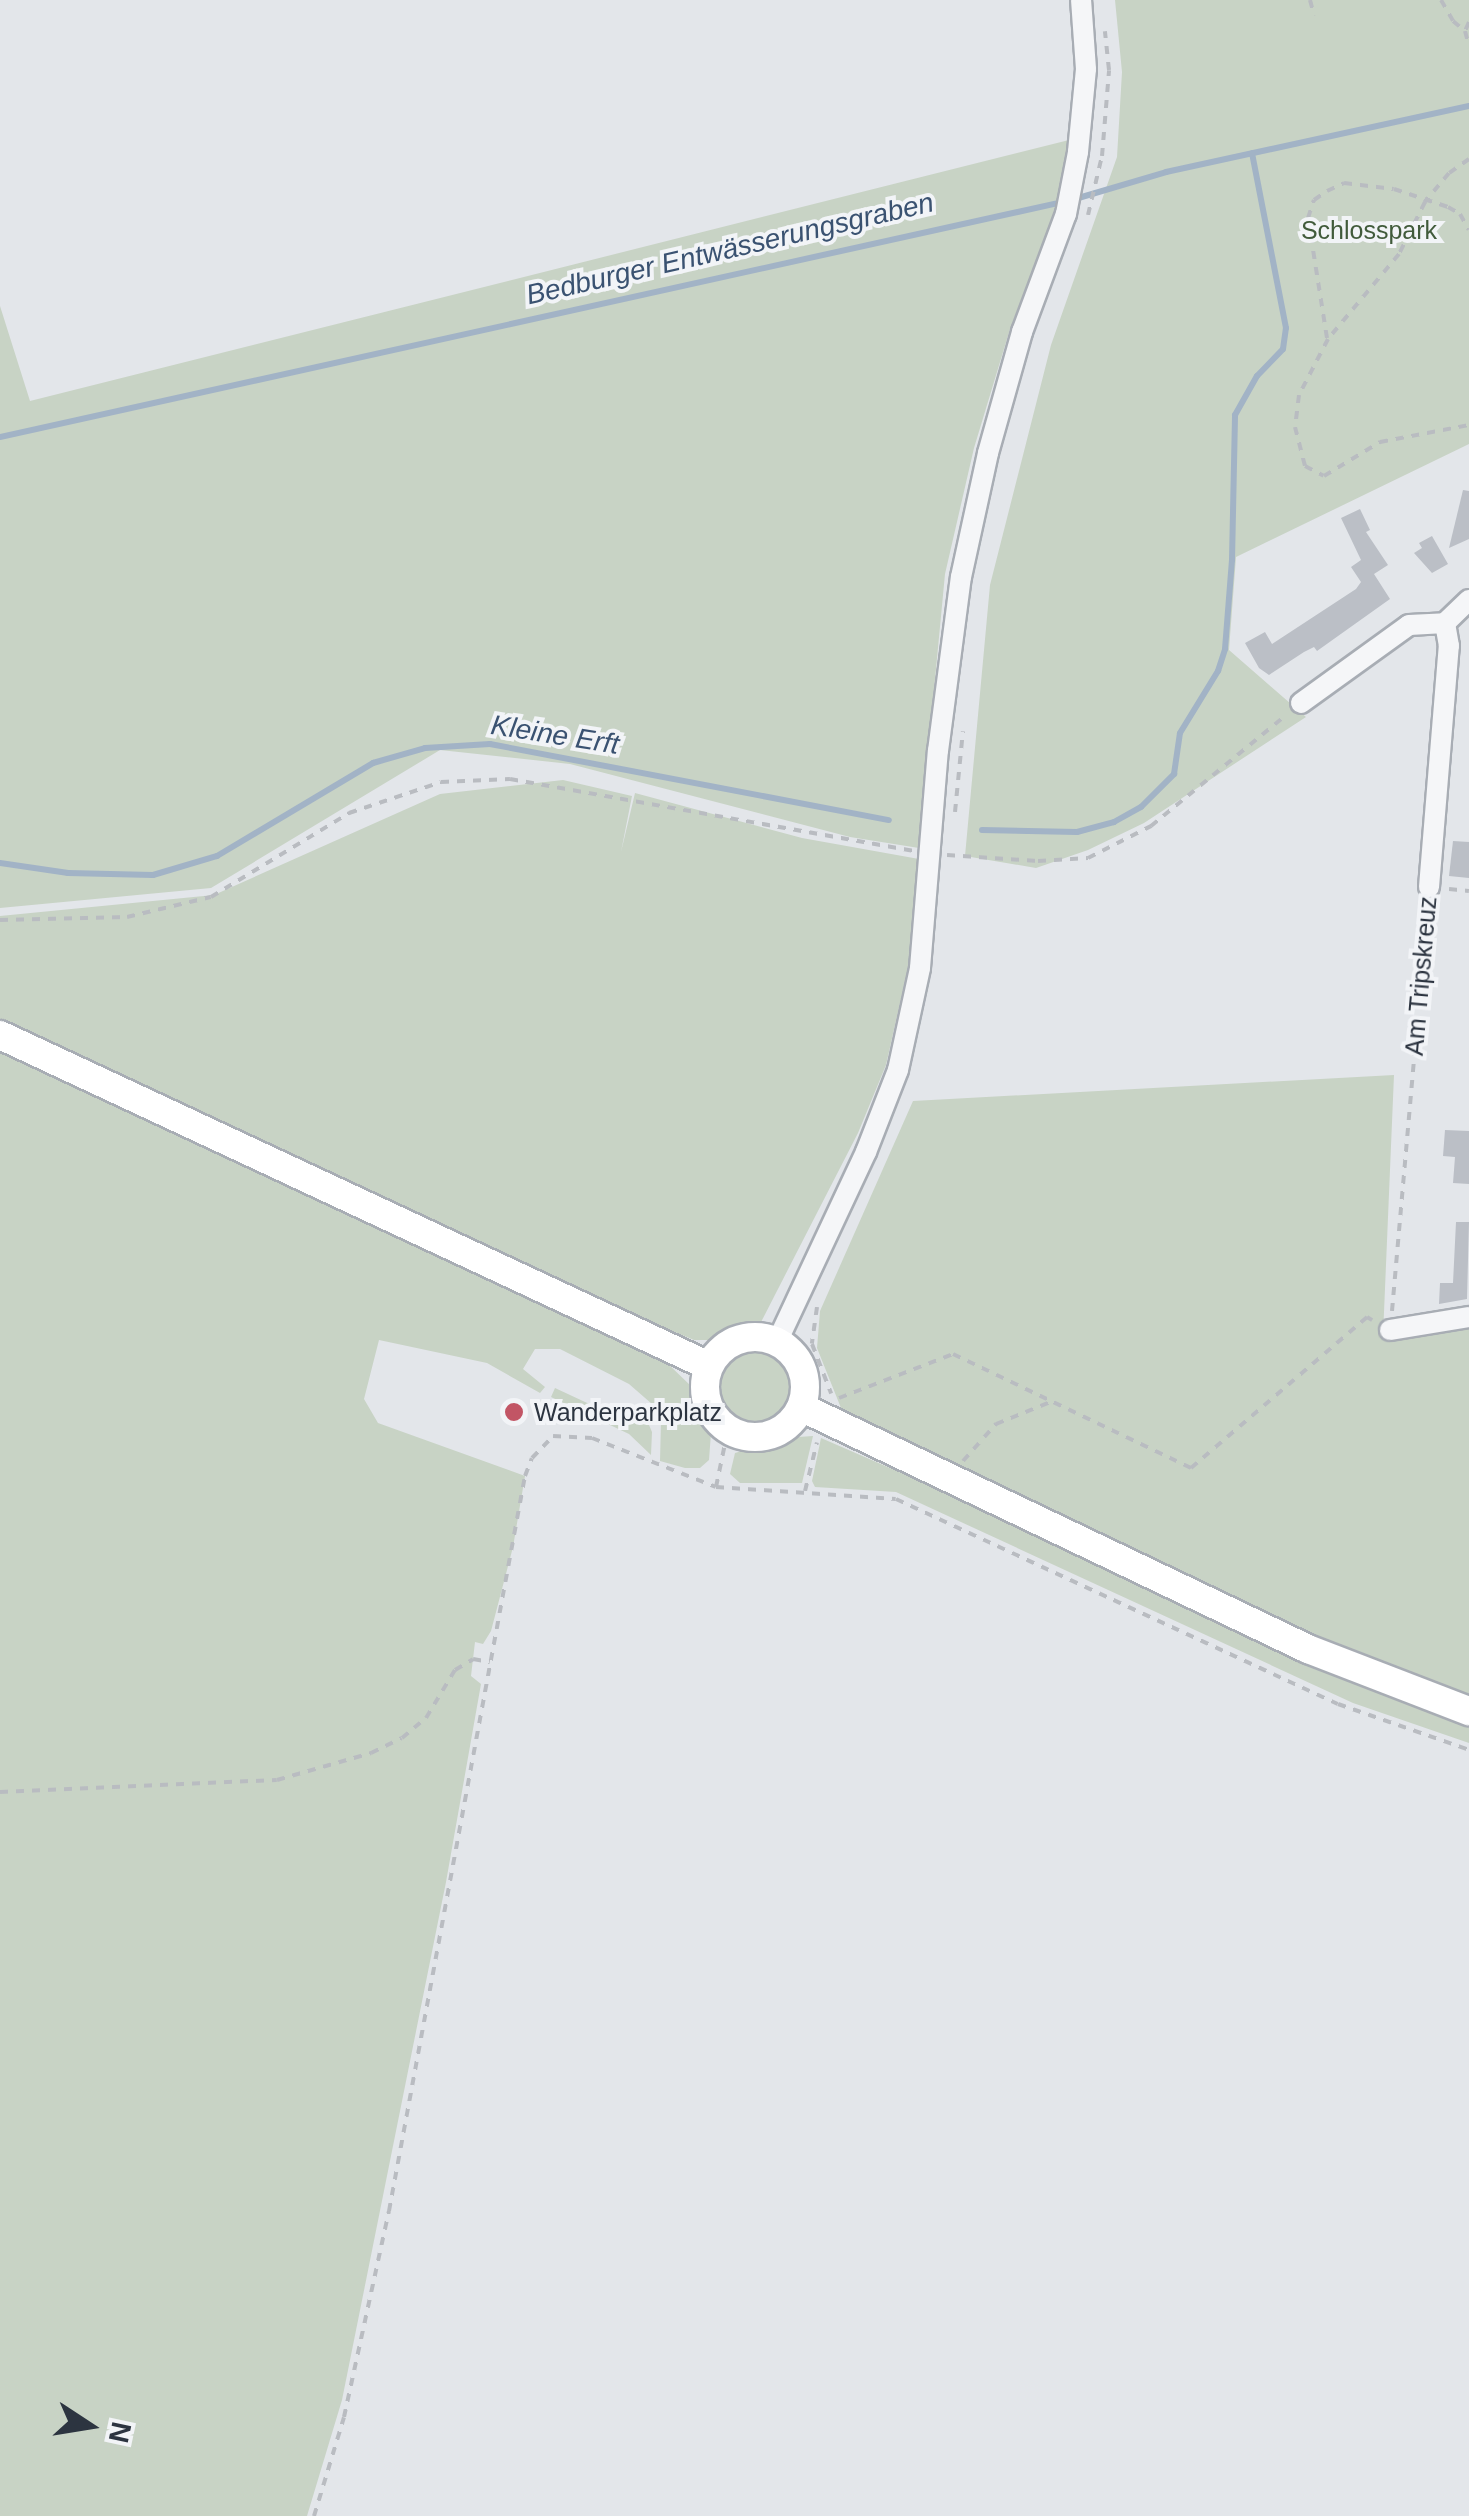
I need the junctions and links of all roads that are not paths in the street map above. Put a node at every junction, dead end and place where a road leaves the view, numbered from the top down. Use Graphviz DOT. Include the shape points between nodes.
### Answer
graph roads {
  1 [pos="1081,0"];
  2 [pos="1469,600"];
  3 [pos="1445,623"];
  4 [pos="1301,704"];
  5 [pos="1429,887"];
  6 [pos="0,1034"];
  7 [pos="1469,1317"];
  8 [pos="1390,1330"];
  9 [pos="777,1342"];
  10 [pos="709,1366"];
  11 [pos="819,1409"];
  12 [pos="1469,1710"];
  1 -- 9 [label="street" via="1086,70 1078,152 1066,214 1022,332 988,453 961,577 938,751 941,854 898,1070"];
  2 -- 3 [label="street"];
  3 -- 4 [label="street" via="1409,626"];
  3 -- 5 [label="street, Am Tripskreuz" via="1449,646"];
  6 -- 10 [label="main road"];
  7 -- 8 [label="street"];
  9 -- 10 [label="main road" via="743,1338"];
  9 -- 11 [label="main road" via="788,1349"];
  10 -- 11 [label="main road" via="706,1398 728,1429 758,1437"];
  11 -- 12 [label="main road" via="1308,1649"];
}
